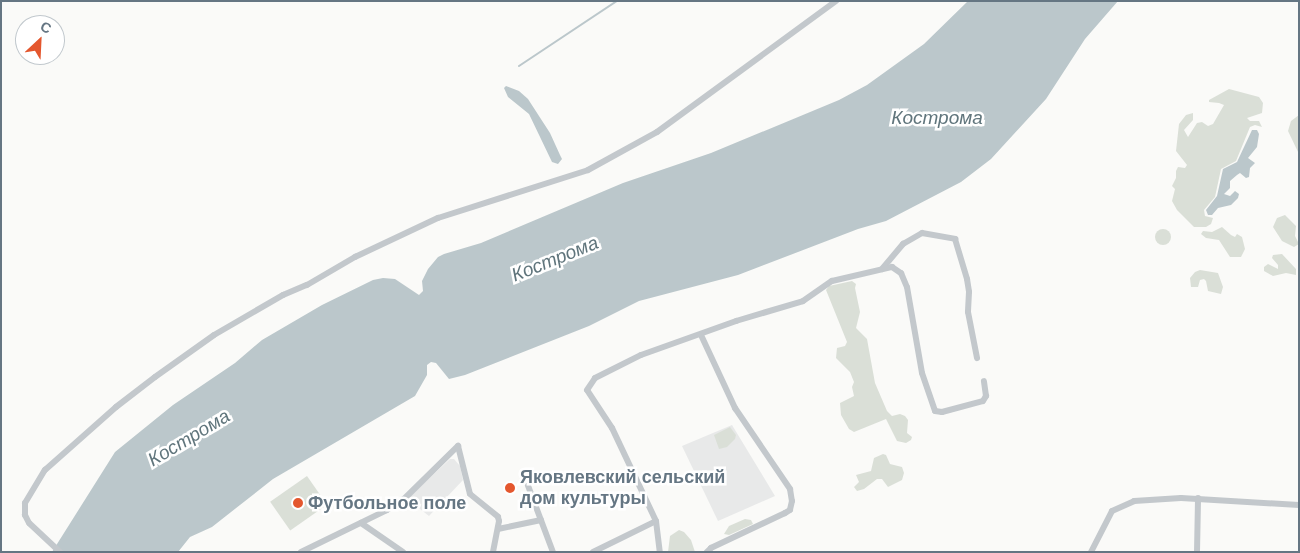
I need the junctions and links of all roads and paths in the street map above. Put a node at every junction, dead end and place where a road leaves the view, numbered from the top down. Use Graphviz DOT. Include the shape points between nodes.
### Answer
graph roads {
  1 [pos="836,1"];
  2 [pos="882,270"];
  3 [pos="701,335"];
  4 [pos="977,358"];
  5 [pos="984,381"];
  6 [pos="524,475"];
  7 [pos="1198,498"];
  8 [pos="1299,505"];
  9 [pos="541,520"];
  10 [pos="656,521"];
  11 [pos="360,523"];
  12 [pos="498,529"];
  13 [pos="399,551"];
  14 [pos="60,552"];
  15 [pos="301,552"];
  16 [pos="493,552"];
  17 [pos="553,552"];
  18 [pos="593,552"];
  19 [pos="660,552"];
  20 [pos="707,552"];
  21 [pos="1091,552"];
  22 [pos="1198,552"];
  1 -- 14 [label="street" via="657,132 588,170 438,218 283,295 207,340 116,406 45,470 25,503 25,515 29,523"];
  2 -- 3 [label="street" via="832,281 803,301"];
  2 -- 4 [label="street" via="903,244 922,233 955,239 967,279 968,312"];
  2 -- 5 [label="street" via="896,268 907,286 922,374 935,411 983,401 986,396"];
  3 -- 10 [label="street" via="641,355 600,375 588,386 593,402 609,423"];
  3 -- 20 [label="street" via="735,408 790,489 792,501 790,510"];
  6 -- 9 [label="street"];
  7 -- 8 [label="street"];
  7 -- 21 [label="street" via="1134,501 1116,508"];
  7 -- 22 [label="street"];
  9 -- 12 [label="street"];
  9 -- 17 [label="street"];
  10 -- 18 [label="street"];
  10 -- 19 [label="street"];
  11 -- 12 [label="street" via="404,499 458,446 470,494 495,512"];
  11 -- 13 [label="street"];
  11 -- 15 [label="street"];
  12 -- 16 [label="street"];
}
